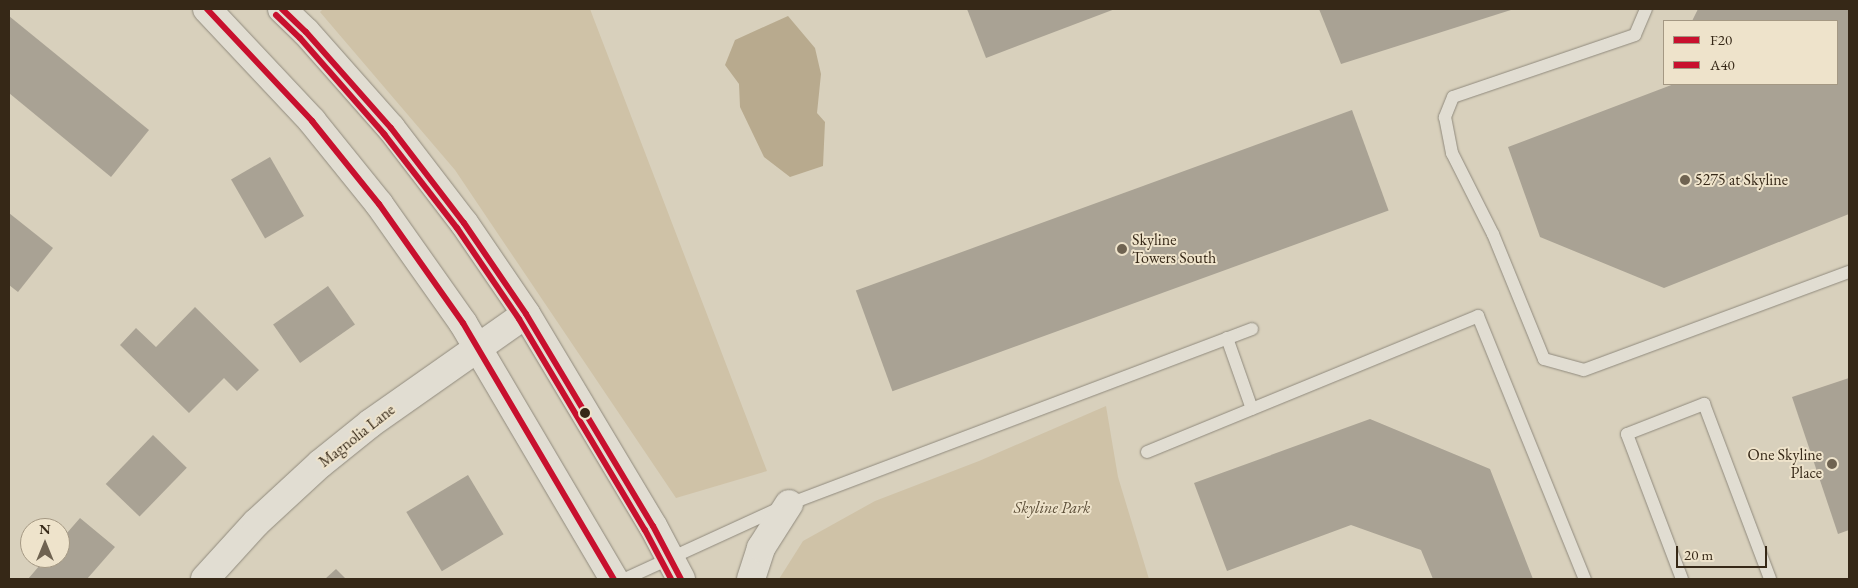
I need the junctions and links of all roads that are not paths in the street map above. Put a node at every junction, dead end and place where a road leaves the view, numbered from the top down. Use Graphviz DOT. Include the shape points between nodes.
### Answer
graph roads {
  1 [pos="207,9"];
  2 [pos="282,9"];
  3 [pos="1646,9"];
  4 [pos="1849,272"];
  5 [pos="526,314"];
  6 [pos="1252,329"];
  7 [pos="1227,338"];
  8 [pos="479,348"];
  9 [pos="1252,408"];
  10 [pos="1147,452"];
  11 [pos="789,504"];
  12 [pos="674,569"];
  13 [pos="205,579"];
  14 [pos="614,579"];
  15 [pos="625,579"];
  16 [pos="751,579"];
  17 [pos="1585,579"];
  18 [pos="1682,579"];
  19 [pos="1770,579"];
  1 -- 8 [label="main road" via="312,121 379,204"];
  2 -- 5 [label="main road" via="391,128 464,223"];
  3 -- 4 [label="lane" via="1635,35 1453,97 1445,117 1452,153 1493,234 1544,359 1584,370"];
  5 -- 8 [label="main road, Magnolia Lane"];
  5 -- 12 [label="main road" via="653,526"];
  6 -- 7 [label="lane"];
  7 -- 9 [label="lane"];
  7 -- 11 [label="lane"];
  8 -- 13 [label="main road, Magnolia Lane" via="371,423 320,464 256,524"];
  8 -- 14 [label="main road"];
  9 -- 10 [label="lane"];
  9 -- 17 [label="lane" via="1478,316"];
  11 -- 12 [label="lane"];
  11 -- 16 [label="main road" via="761,548"];
  12 -- 15 [label="lane"];
  18 -- 19 [label="lane" via="1627,434 1704,404"];
}
